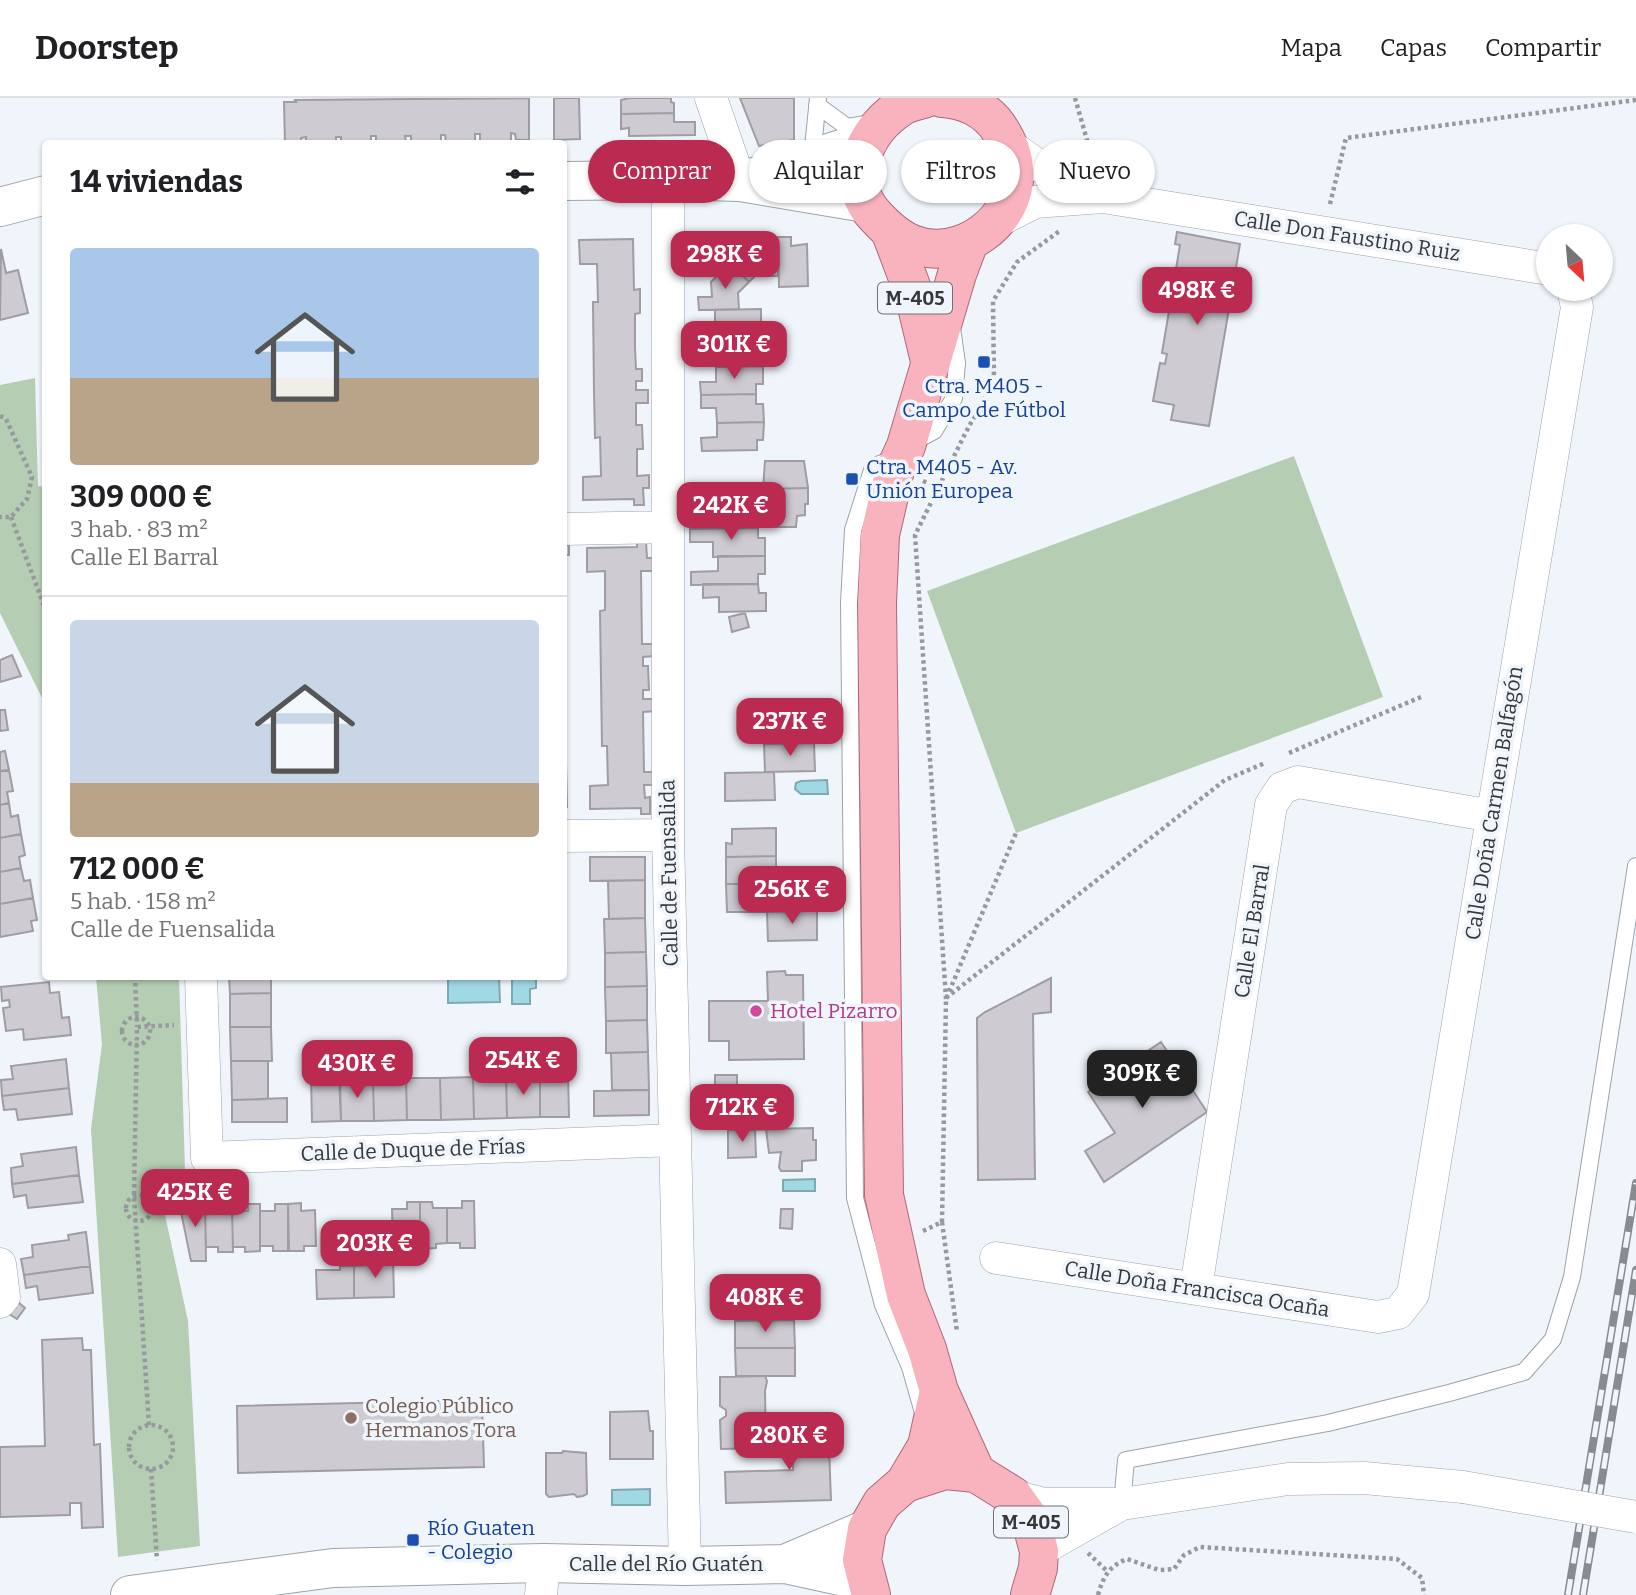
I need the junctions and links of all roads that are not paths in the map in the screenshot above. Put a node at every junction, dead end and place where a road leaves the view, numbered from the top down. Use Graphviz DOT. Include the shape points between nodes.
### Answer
graph roads {
  1 [pos="711,98"];
  2 [pos="942,98"];
  3 [pos="817,102"];
  4 [pos="979,104"];
  5 [pos="897,113"];
  6 [pos="814,140"];
  7 [pos="847,140"];
  8 [pos="874,140"];
  9 [pos="1006,140"];
  10 [pos="749,179"];
  11 [pos="567,181"];
  12 [pos="588,181"];
  13 [pos="735,182"];
  14 [pos="740,182"];
  15 [pos="749,184"];
  16 [pos="42,196"];
  17 [pos="668,203"];
  18 [pos="865,203"];
  19 [pos="1007,203"];
  20 [pos="1034,203"];
  21 [pos="1141,203"];
  22 [pos="0,207"];
  23 [pos="984,232"];
  24 [pos="891,233"];
  25 [pos="1536,267"];
  26 [pos="1576,301"];
  27 [pos="948,304"];
  28 [pos="931,365"];
  29 [pos="901,457"];
  30 [pos="667,527"];
  31 [pos="567,529"];
  32 [pos="1492,816"];
  33 [pos="668,835"];
  34 [pos="567,836"];
  35 [pos="1636,866"];
  36 [pos="201,980"];
  37 [pos="674,1140"];
  38 [pos="996,1258"];
  39 [pos="0,1264"];
  40 [pos="1196,1288"];
  41 [pos="0,1302"];
  42 [pos="1398,1313"];
  43 [pos="939,1391"];
  44 [pos="929,1436"];
  45 [pos="976,1474"];
  46 [pos="905,1483"];
  47 [pos="1013,1496"];
  48 [pos="1122,1504"];
  49 [pos="1636,1517"];
  50 [pos="867,1529"];
  51 [pos="1054,1542"];
  52 [pos="785,1564"];
  53 [pos="685,1566"];
  54 [pos="542,1579"];
  55 [pos="145,1593"];
  56 [pos="870,1595"];
  57 [pos="1030,1595"];
  1 -- 14 [label="street"];
  2 -- 4 [label="main road, M-405"];
  3 -- 5 [label="lane" via="847,127"];
  3 -- 6 [label="lane"];
  4 -- 9 [label="main road, M-405"];
  5 -- 7 [label="street"];
  5 -- 8 [label="main road"];
  10 -- 14 [label="street"];
  11 -- 12 [label="street"];
  13 -- 14 [label="street"];
  14 -- 15 [label="street"];
  16 -- 22 [label="street"];
  17 -- 30 [label="street, Calle de Fuensalida"];
  18 -- 24 [label="main road, M-405"];
  19 -- 23 [label="main road, M-405"];
  20 -- 23 [label="street, Calle Don Faustino Ruiz"];
  21 -- 25 [label="street, Calle Don Faustino Ruiz"];
  23 -- 24 [label="main road, M-405" via="943,249 914,245"];
  23 -- 27 [label="main road, M-405"];
  24 -- 28 [label="main road, M-405" via="914,294"];
  26 -- 32 [label="street, Calle Doña Carmen Balfagón"];
  27 -- 28 [label="main road, M-405"];
  27 -- 29 [label="lane" via="957,363 954,398 933,431"];
  28 -- 29 [label="main road, M-405"];
  29 -- 43 [label="main road, M-405" via="880,535 877,603 884,1195 906,1295"];
  29 -- 44 [label="lane" via="868,534 849,603 855,1198 883,1305 910,1367"];
  30 -- 31 [label="street"];
  30 -- 33 [label="street, Calle de Fuensalida"];
  32 -- 40 [label="street, Calle El Barral" via="1298,782 1282,788 1271,805"];
  32 -- 42 [label="street, Calle Doña Carmen Balfagón" via="1413,1294"];
  33 -- 34 [label="street"];
  33 -- 37 [label="street, Calle de Fuensalida"];
  35 -- 48 [label="lane" via="1572,1277 1553,1339 1524,1372 1328,1423 1126,1460"];
  36 -- 37 [label="street, Calle de Duque de Frías" via="207,1158"];
  37 -- 53 [label="street, Calle de Fuensalida"];
  38 -- 40 [label="street, Calle Doña Francisca Ocaña"];
  39 -- 41 [label="street" via="4,1297"];
  40 -- 42 [label="street, Calle Doña Francisca Ocaña" via="1378,1317"];
  43 -- 44 [label="main road, M-405"];
  43 -- 45 [label="main road, M-405"];
  44 -- 46 [label="main road, M-405"];
  45 -- 46 [label="main road, M-405" via="945,1470"];
  45 -- 47 [label="main road, M-405"];
  46 -- 50 [label="main road, M-405" via="882,1503"];
  47 -- 48 [label="street" via="1044,1504"];
  47 -- 51 [label="main road, M-405"];
  48 -- 49 [label="street, bridge" via="1288,1479 1364,1478 1463,1487"];
  48 -- 51 [label="street"];
  50 -- 52 [label="street"];
  50 -- 56 [label="main road, M-405" via="862,1560"];
  51 -- 57 [label="main road, M-405" via="1038,1568"];
  52 -- 53 [label="street, Calle del Río Guatén"];
  52 -- 56 [label="street" via="853,1579"];
  53 -- 54 [label="street, Calle del Río Guatén"];
  54 -- 55 [label="street, Calle del Río Guatén" via="333,1568"];
}
